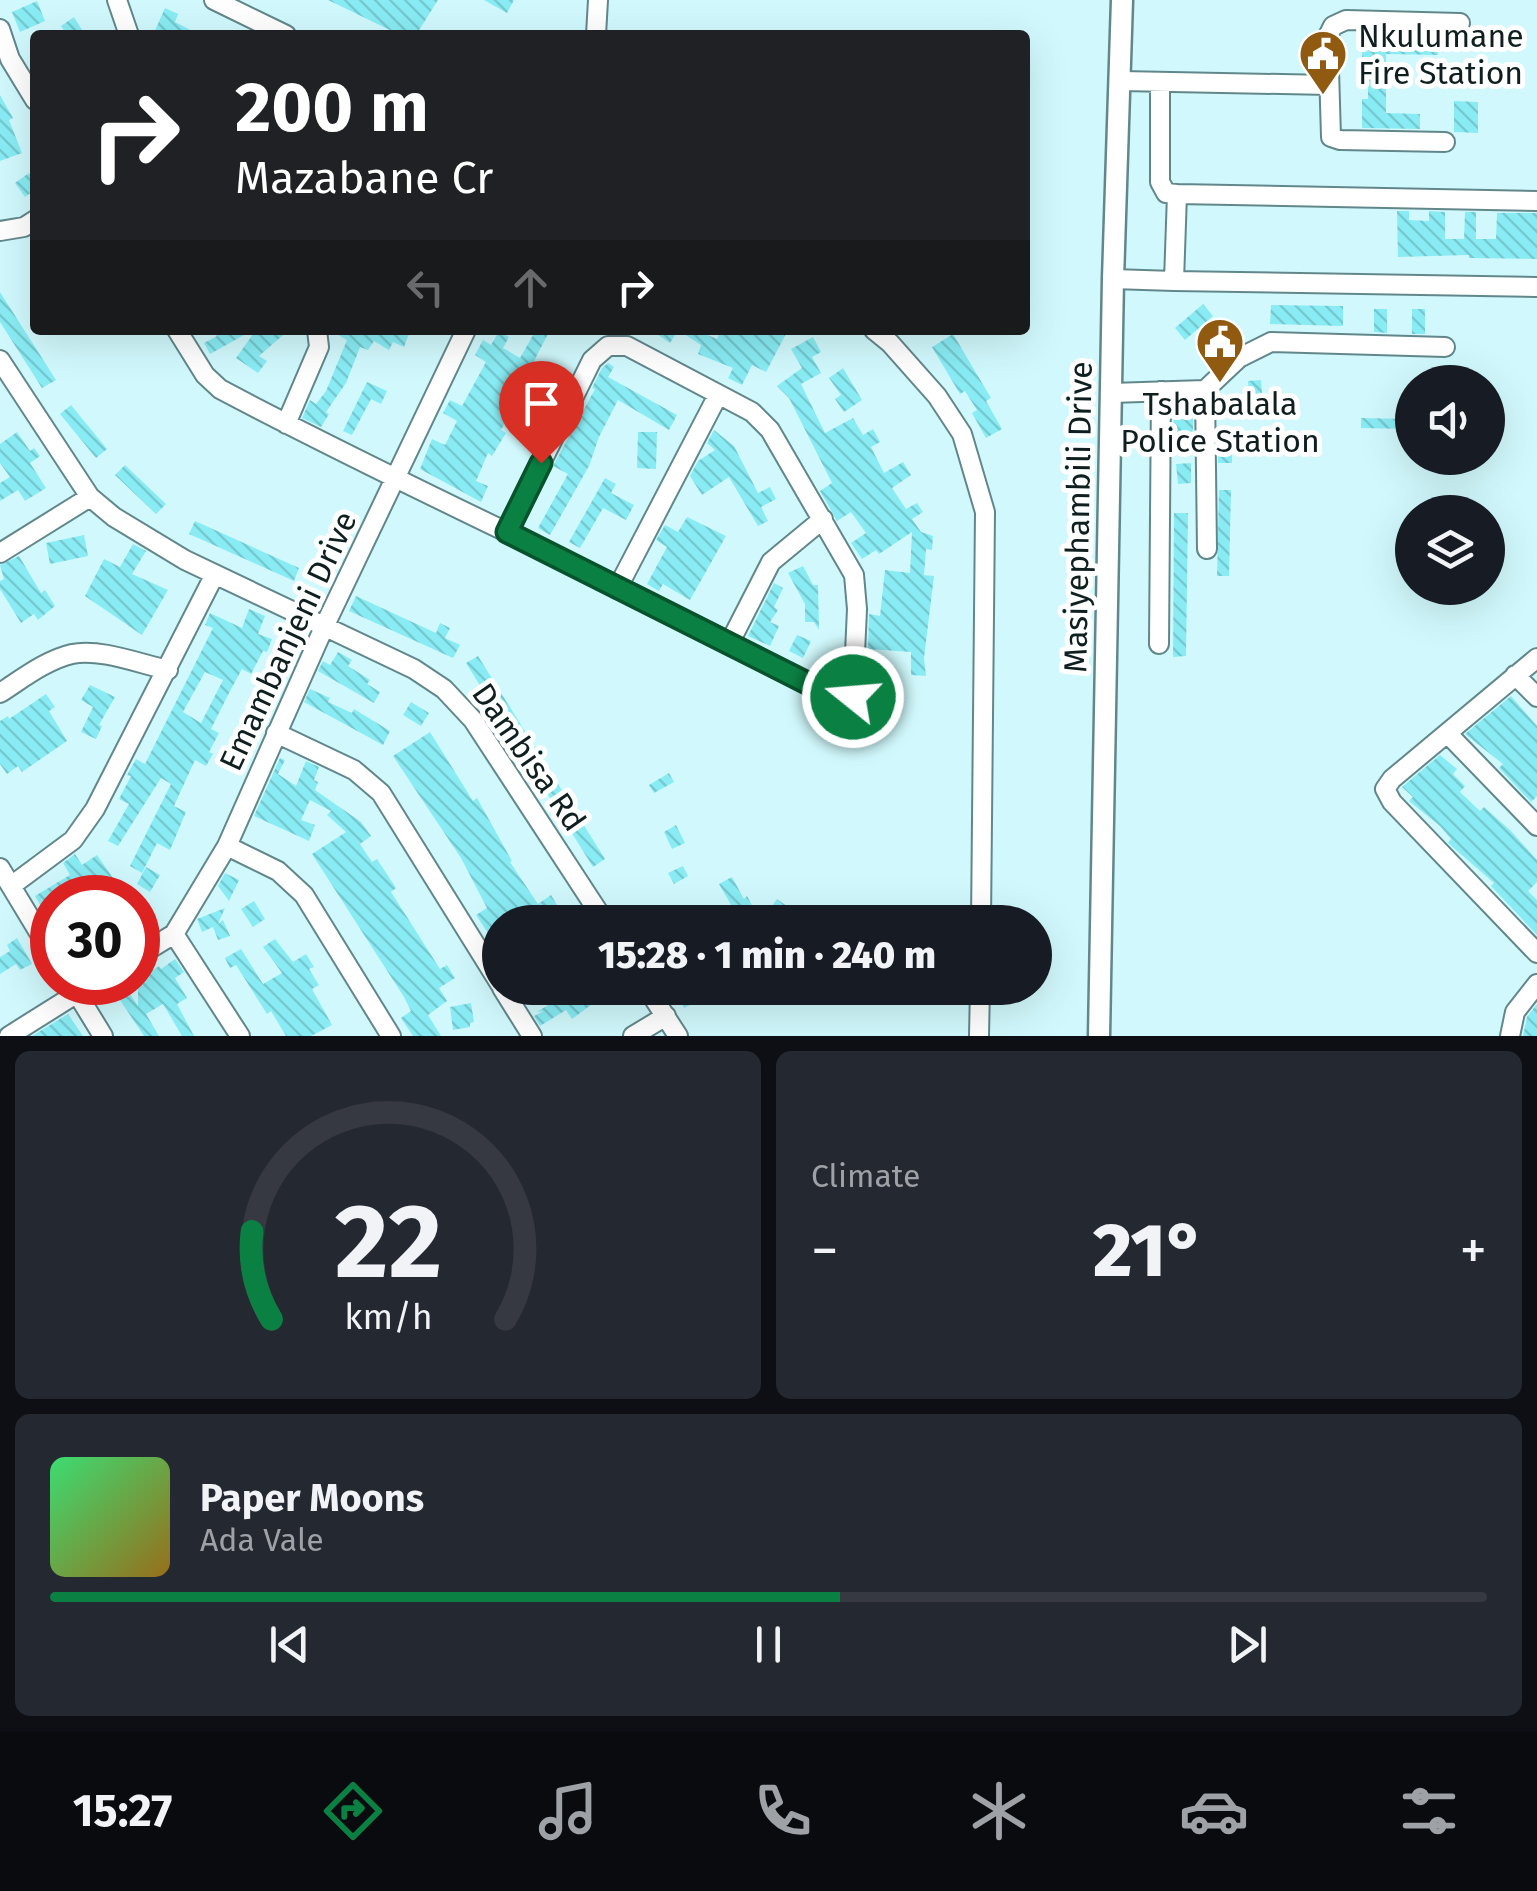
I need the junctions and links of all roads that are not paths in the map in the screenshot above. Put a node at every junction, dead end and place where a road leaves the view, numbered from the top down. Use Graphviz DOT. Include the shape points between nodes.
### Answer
graph roads {
  1 [pos="117,0"];
  2 [pos="214,0"];
  3 [pos="598,0"];
  4 [pos="1122,0"];
  5 [pos="1460,23"];
  6 [pos="0,29"];
  7 [pos="126,30"];
  8 [pos="276,30"];
  9 [pos="596,30"];
  10 [pos="1120,82"];
  11 [pos="1160,84"];
  12 [pos="1329,85"];
  13 [pos="30,92"];
  14 [pos="1445,142"];
  15 [pos="1177,194"];
  16 [pos="1537,200"];
  17 [pos="30,223"];
  18 [pos="0,232"];
  19 [pos="1113,279"];
  20 [pos="1174,281"];
  21 [pos="1537,287"];
  22 [pos="180,335"];
  23 [pos="318,335"];
  24 [pos="464,335"];
  25 [pos="879,335"];
  26 [pos="1445,347"];
  27 [pos="0,360"];
  28 [pos="1205,390"];
  29 [pos="1161,392"];
  30 [pos="1111,393"];
  31 [pos="718,395"];
  32 [pos="286,424"];
  33 [pos="397,481"];
  34 [pos="90,497"];
  35 [pos="823,519"];
  36 [pos="507,532"];
  37 [pos="1207,548"];
  38 [pos="0,553"];
  39 [pos="215,574"];
  40 [pos="617,589"];
  41 [pos="325,626"];
  42 [pos="730,642"];
  43 [pos="1160,644"];
  44 [pos="1537,658"];
  45 [pos="168,670"];
  46 [pos="1515,675"];
  47 [pos="0,692"];
  48 [pos="1537,697"];
  49 [pos="276,733"];
  50 [pos="1447,733"];
  51 [pos="1537,826"];
  52 [pos="227,846"];
  53 [pos="0,868"];
  54 [pos="11,886"];
  55 [pos="594,905"];
  56 [pos="981,905"];
  57 [pos="30,918"];
  58 [pos="174,934"];
  59 [pos="160,943"];
  60 [pos="1537,953"];
  61 [pos="482,955"];
  62 [pos="1537,984"];
  63 [pos="50,1005"];
  64 [pos="84,1005"];
  65 [pos="513,1005"];
  66 [pos="659,1005"];
  67 [pos="980,1005"];
  68 [pos="666,1016"];
  69 [pos="9,1036"];
  70 [pos="103,1036"];
  71 [pos="240,1036"];
  72 [pos="392,1036"];
  73 [pos="532,1036"];
  74 [pos="633,1036"];
  75 [pos="678,1036"];
  76 [pos="979,1036"];
  77 [pos="1098,1036"];
  78 [pos="1510,1036"];
  1 -- 7 [label="street"];
  2 -- 8 [label="street"];
  3 -- 9 [label="street"];
  4 -- 10 [label="main road, Masiyephambili Drive"];
  5 -- 12 [label="street" via="1339,22 1328,36"];
  6 -- 13 [label="street"];
  10 -- 11 [label="street"];
  10 -- 19 [label="main road, Masiyephambili Drive"];
  11 -- 12 [label="street"];
  11 -- 15 [label="street" via="1160,182"];
  12 -- 14 [label="street" via="1335,139"];
  15 -- 16 [label="street"];
  15 -- 20 [label="street"];
  17 -- 18 [label="street"];
  19 -- 20 [label="street"];
  19 -- 30 [label="main road, Masiyephambili Drive"];
  20 -- 21 [label="street"];
  22 -- 32 [label="street" via="210,382"];
  23 -- 32 [label="street" via="319,347"];
  24 -- 33 [label="street, Emambanjeni Drive"];
  25 -- 56 [label="street" via="937,396 962,434 986,512"];
  26 -- 28 [label="street" via="1271,342 1239,358"];
  27 -- 34 [label="street, Dambisa Rd"];
  28 -- 29 [label="street"];
  28 -- 37 [label="street"];
  29 -- 30 [label="street"];
  29 -- 43 [label="street"];
  30 -- 77 [label="main road, Masiyephambili Drive"];
  31 -- 35 [label="street" via="761,419"];
  31 -- 36 [label="street" via="628,346 599,351"];
  31 -- 40 [label="street"];
  32 -- 33 [label="street"];
  33 -- 36 [label="street"];
  33 -- 41 [label="street, Emambanjeni Drive"];
  34 -- 38 [label="street"];
  34 -- 39 [label="street, Dambisa Rd" via="136,532"];
  35 -- 42 [label="street" via="772,562"];
  35 -- 42 [label="street" via="854,575 853,697 809,684"];
  36 -- 40 [label="street"];
  39 -- 41 [label="street, Dambisa Rd"];
  39 -- 45 [label="street"];
  40 -- 42 [label="street"];
  41 -- 49 [label="street, Emambanjeni Drive"];
  41 -- 55 [label="street, Dambisa Rd" via="414,669 456,700"];
  44 -- 46 [label="street"];
  45 -- 47 [label="street" via="74,653"];
  45 -- 54 [label="street" via="73,840"];
  46 -- 48 [label="street"];
  46 -- 50 [label="street"];
  49 -- 52 [label="street, Emambanjeni Drive"];
  49 -- 61 [label="street" via="354,770 381,793"];
  50 -- 51 [label="street"];
  50 -- 60 [label="street" via="1392,778 1386,795"];
  52 -- 58 [label="street, Emambanjeni Drive"];
  52 -- 72 [label="street" via="278,871 304,895"];
  53 -- 54 [label="street"];
  54 -- 57 [label="street"];
  58 -- 59 [label="street, Emambanjeni Drive"];
  58 -- 71 [label="street"];
  62 -- 78 [label="street" via="1515,1012"];
  63 -- 69 [label="street"];
  64 -- 70 [label="street"];
  65 -- 73 [label="street"];
  66 -- 68 [label="street"];
  67 -- 76 [label="street"];
  68 -- 74 [label="street"];
  68 -- 75 [label="street"];
}
